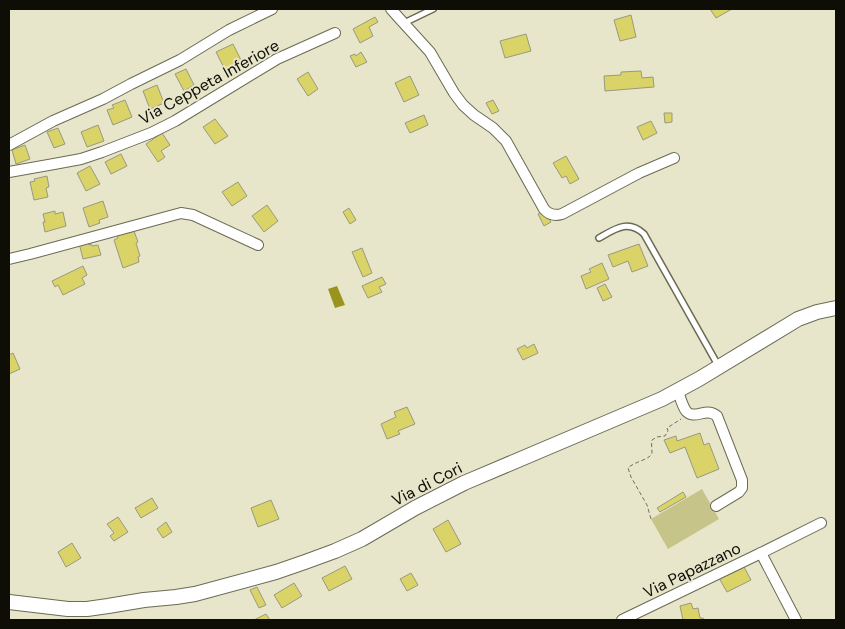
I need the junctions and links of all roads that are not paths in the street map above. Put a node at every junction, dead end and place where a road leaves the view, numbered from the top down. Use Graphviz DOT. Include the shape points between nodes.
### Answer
graph roads {
  1 [pos="272,9"];
  2 [pos="391,9"];
  3 [pos="433,9"];
  4 [pos="403,24"];
  5 [pos="335,33"];
  6 [pos="9,145"];
  7 [pos="674,158"];
  8 [pos="9,172"];
  9 [pos="599,238"];
  10 [pos="258,245"];
  11 [pos="9,259"];
  12 [pos="836,308"];
  13 [pos="719,367"];
  14 [pos="678,391"];
  15 [pos="716,506"];
  16 [pos="820,523"];
  17 [pos="761,553"];
  18 [pos="9,602"];
  19 [pos="622,620"];
  20 [pos="796,620"];
  1 -- 6 [label="street, Via Ceppeta Inferiore" via="103,100"];
  2 -- 4 [label="street"];
  3 -- 4 [label="lane"];
  4 -- 7 [label="street" via="432,55 463,104 503,137 544,209 551,215 565,213"];
  5 -- 8 [label="street, Via Ceppeta Inferiore" via="277,59 151,133 81,159"];
  9 -- 13 [label="lane" via="623,226 644,234"];
  10 -- 11 [label="street" via="193,215 181,213"];
  12 -- 13 [label="main road, Via di Cori" via="798,320"];
  13 -- 14 [label="main road, Via di Cori"];
  14 -- 15 [label="street" via="690,414 709,412 716,415 742,480 739,492"];
  14 -- 18 [label="main road, Via di Cori" via="450,490 346,546 276,572 196,594 94,608"];
  16 -- 17 [label="street"];
  17 -- 19 [label="street, Via Papazzano"];
  17 -- 20 [label="street, Via Papazzano"];
}
